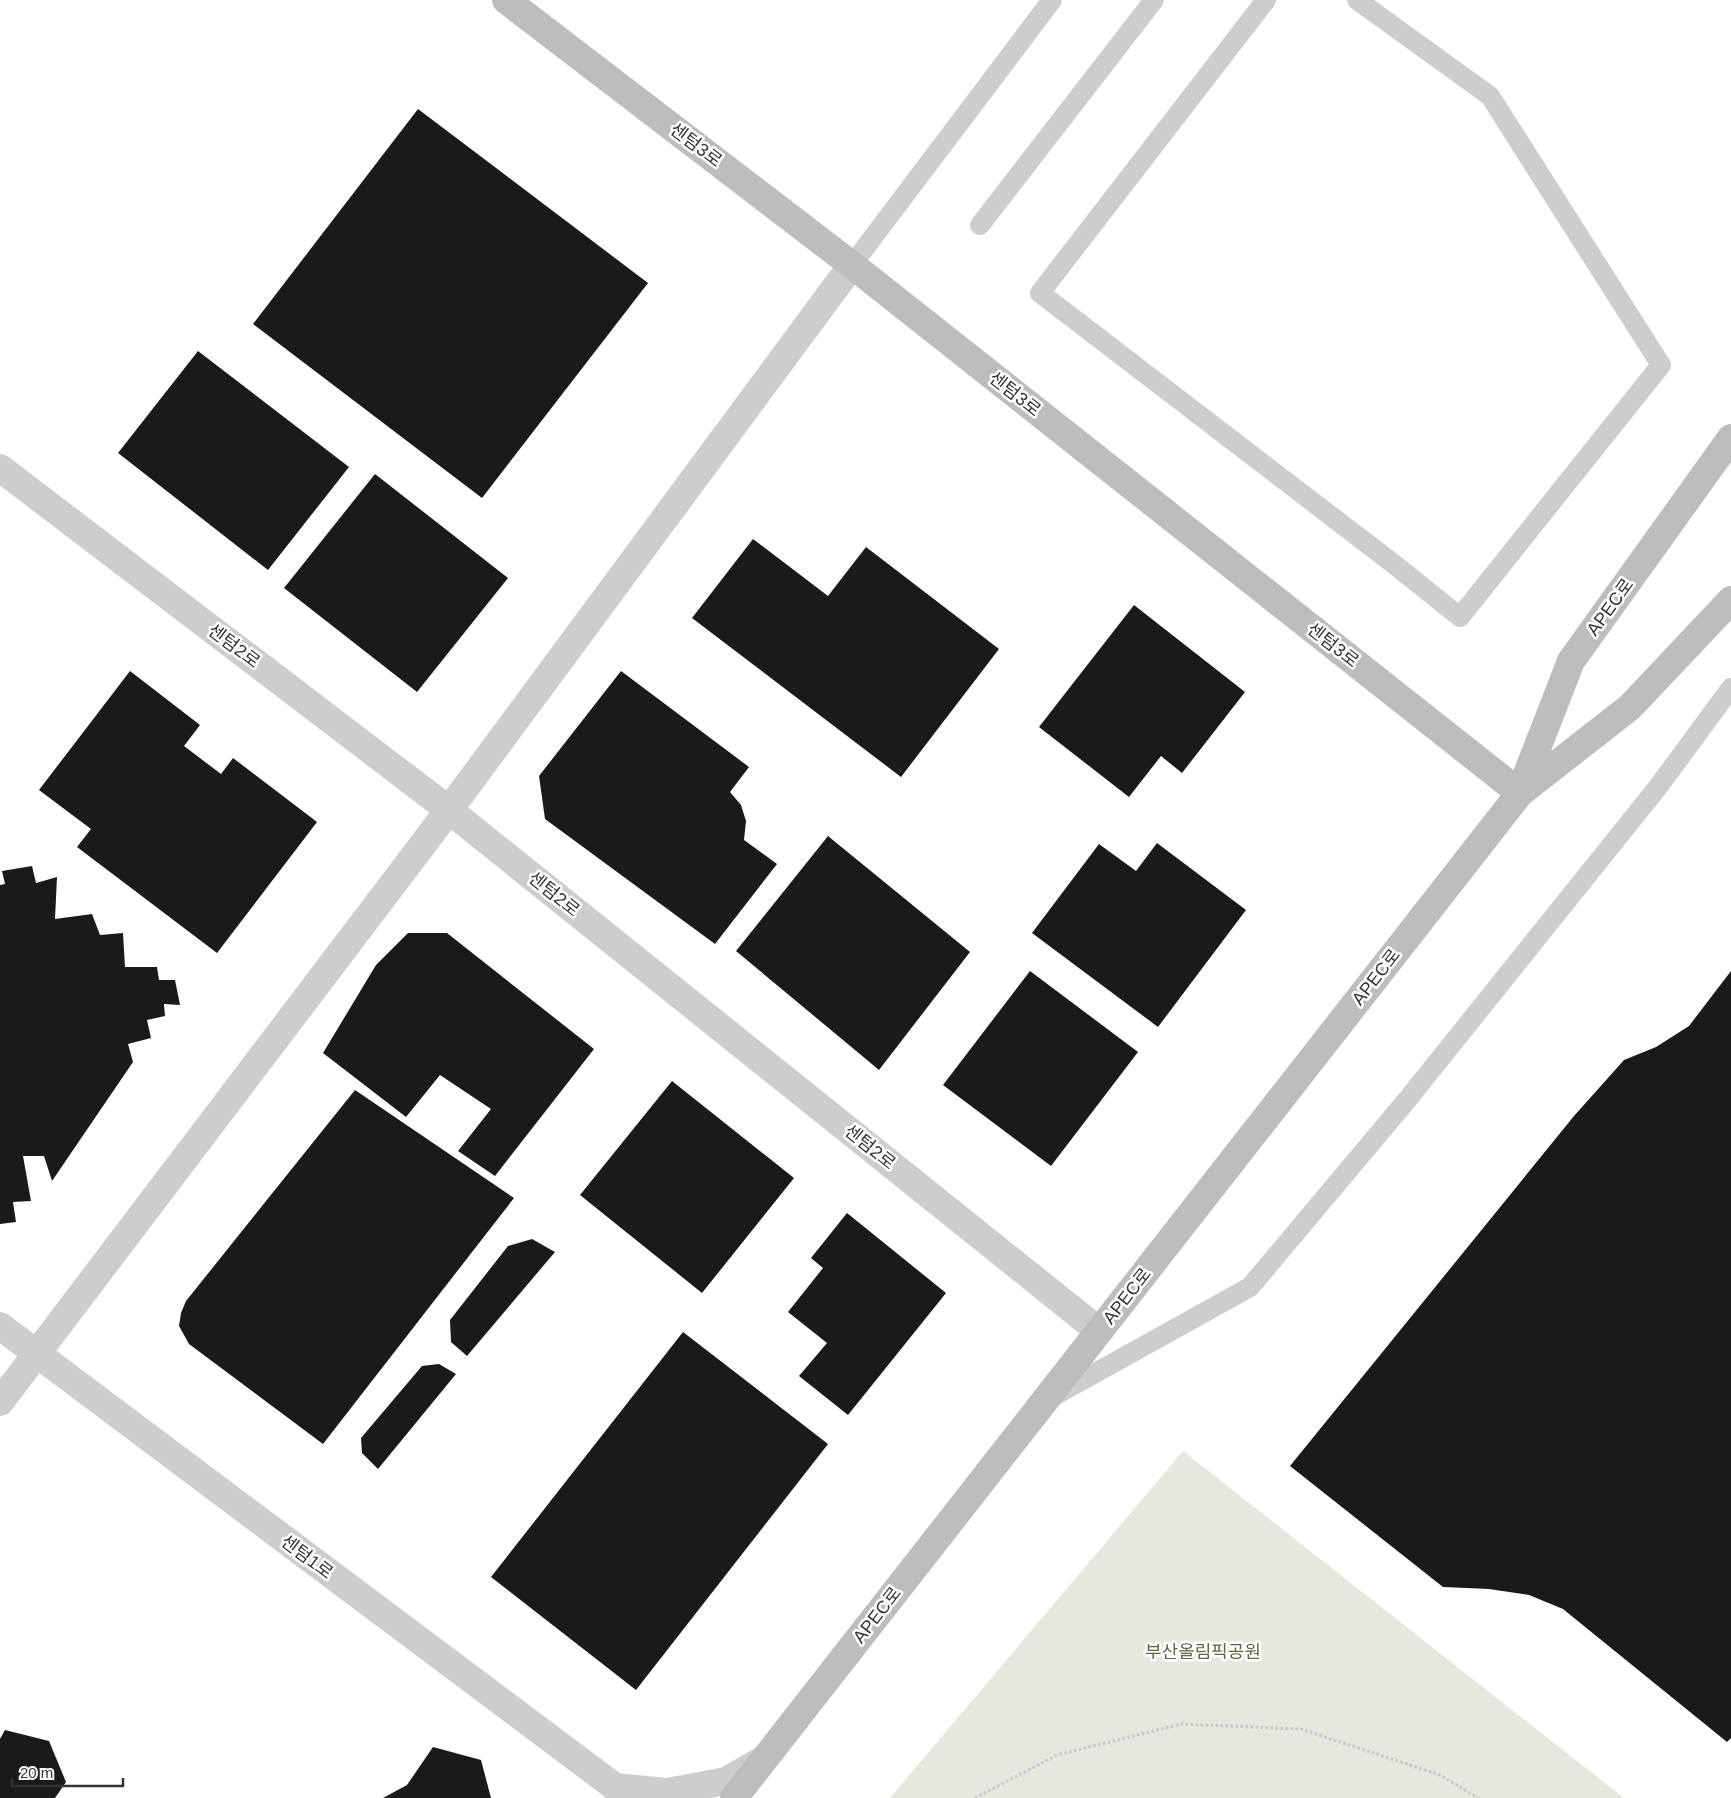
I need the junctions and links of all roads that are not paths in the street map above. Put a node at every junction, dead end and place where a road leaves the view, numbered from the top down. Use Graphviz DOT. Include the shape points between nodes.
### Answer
graph roads {
  1 [pos="506,0"];
  2 [pos="1052,0"];
  3 [pos="1154,0"];
  4 [pos="1266,0"];
  5 [pos="1357,0"];
  6 [pos="980,225"];
  7 [pos="852,265"];
  8 [pos="1731,438"];
  9 [pos="0,468"];
  10 [pos="1731,600"];
  11 [pos="1731,688"];
  12 [pos="1520,794"];
  13 [pos="450,810"];
  14 [pos="0,1326"];
  15 [pos="1099,1331"];
  16 [pos="37,1354"];
  17 [pos="0,1402"];
  18 [pos="1044,1402"];
  19 [pos="764,1759"];
  20 [pos="618,1793"];
  21 [pos="734,1798"];
  1 -- 7 [label="main road, 센텀3로"];
  2 -- 7 [label="lane"];
  3 -- 6 [label="lane"];
  4 -- 5 [label="lane" via="1040,293 1460,617 1661,365 1490,96"];
  7 -- 12 [label="main road, 센텀3로"];
  7 -- 13 [label="street"];
  8 -- 12 [label="main road, APEC로" via="1571,661"];
  9 -- 13 [label="street, 센텀2로"];
  10 -- 12 [label="main road, APEC로" via="1630,708"];
  11 -- 18 [label="lane" via="1658,787 1425,1077 1250,1287"];
  12 -- 15 [label="main road, APEC로"];
  13 -- 15 [label="street, 센텀2로"];
  13 -- 16 [label="street"];
  14 -- 16 [label="street, 센텀1로"];
  15 -- 18 [label="main road, APEC로"];
  16 -- 17 [label="street"];
  16 -- 20 [label="street, 센텀1로"];
  18 -- 19 [label="main road, APEC로"];
  19 -- 20 [label="street" via="726,1782 667,1792"];
  19 -- 21 [label="main road, APEC로"];
}
